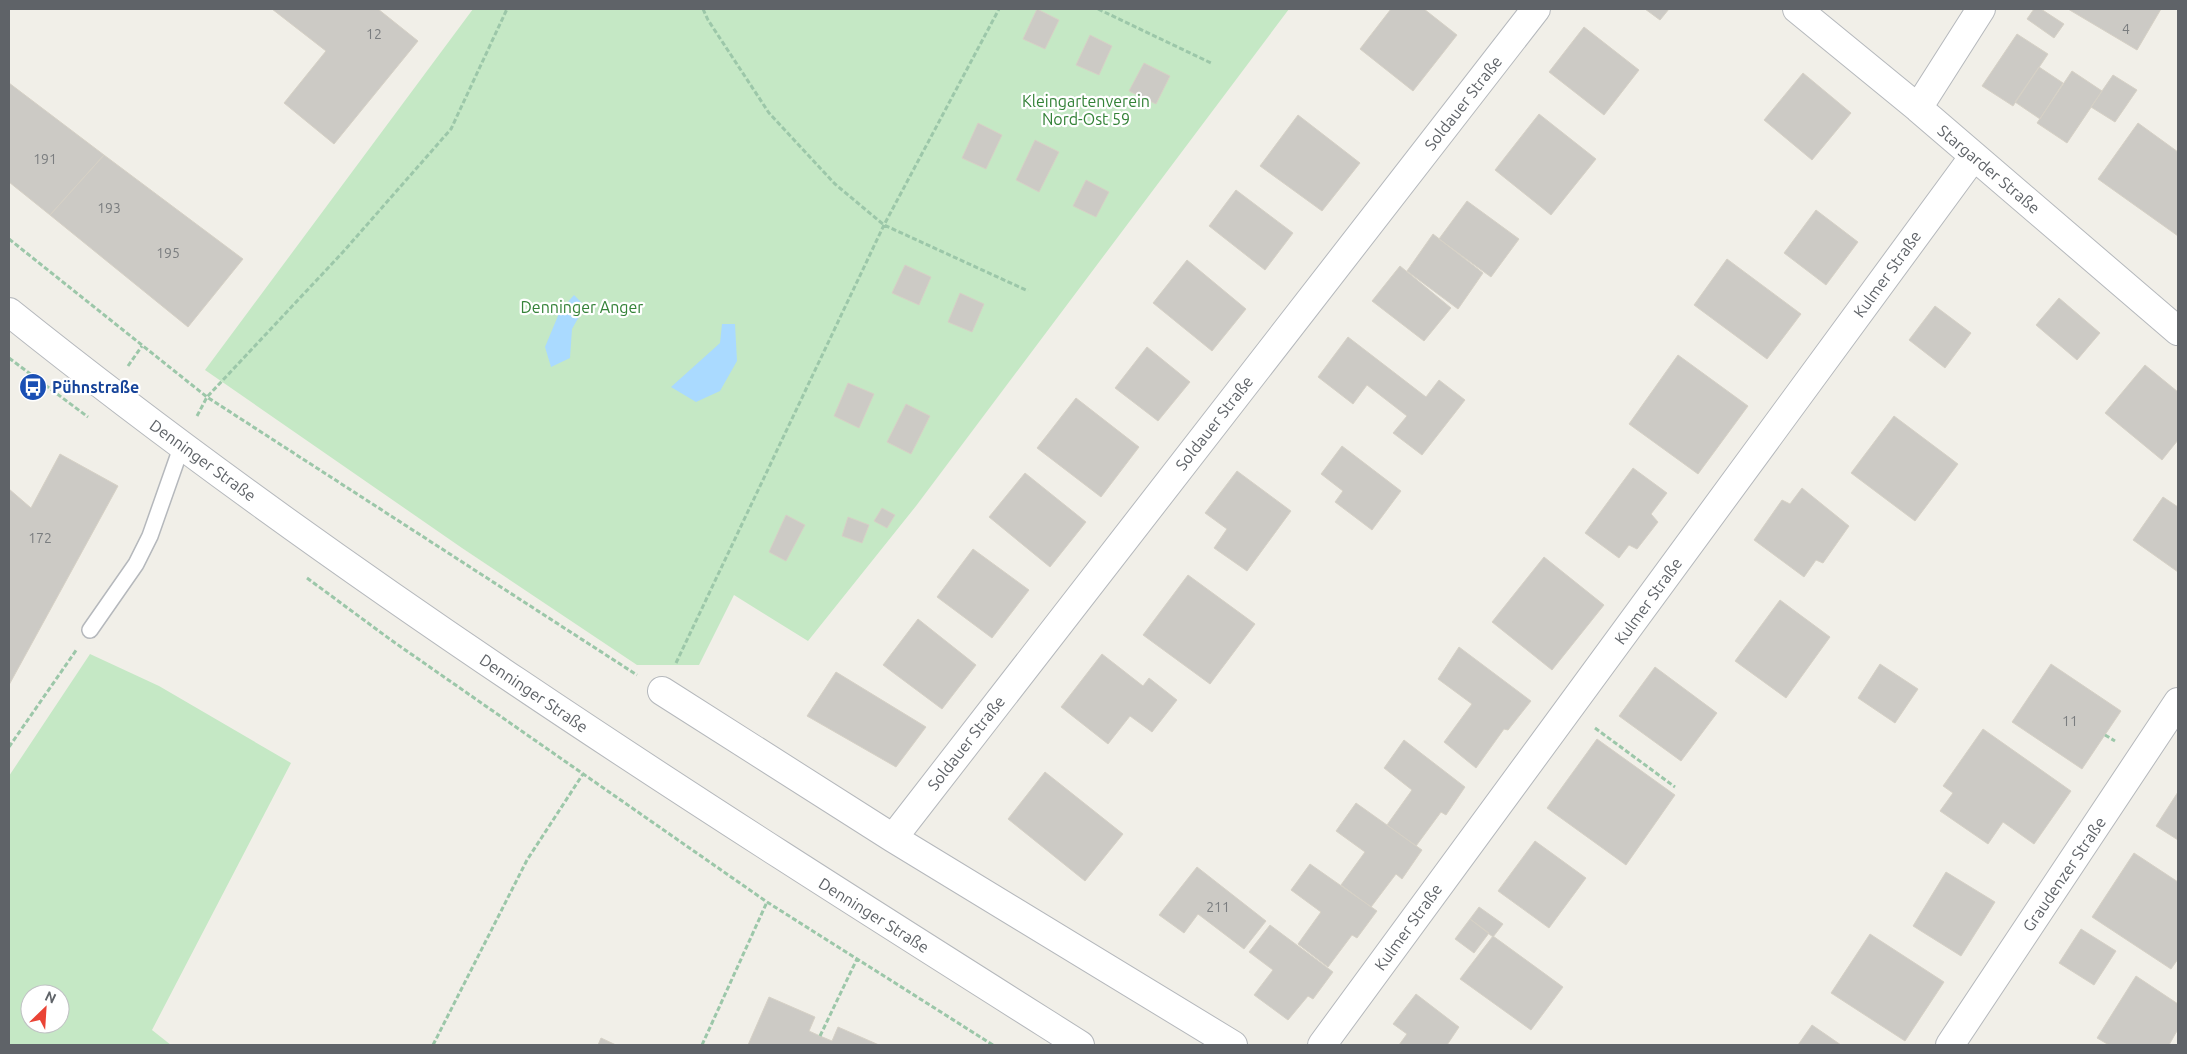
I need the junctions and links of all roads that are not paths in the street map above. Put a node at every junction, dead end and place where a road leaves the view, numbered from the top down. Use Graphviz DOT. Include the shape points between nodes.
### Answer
graph roads {
  1 [pos="1536,9"];
  2 [pos="1797,9"];
  3 [pos="1981,9"];
  4 [pos="1918,108"];
  5 [pos="1974,156"];
  6 [pos="9,312"];
  7 [pos="2178,331"];
  8 [pos="182,445"];
  9 [pos="90,630"];
  10 [pos="662,691"];
  11 [pos="2178,702"];
  12 [pos="893,838"];
  13 [pos="1080,1045"];
  14 [pos="1233,1045"];
  15 [pos="1322,1045"];
  16 [pos="1950,1045"];
  1 -- 12 [label="street, Soldauer Straße"];
  2 -- 4 [label="street, Stargarder Straße"];
  3 -- 4 [label="street"];
  4 -- 5 [label="street, Stargarder Straße"];
  5 -- 7 [label="street, Stargarder Straße"];
  5 -- 15 [label="street, Kulmer Straße"];
  6 -- 8 [label="street, Denninger Straße"];
  8 -- 9 [label="lane" via="150,536 136,564"];
  8 -- 13 [label="street, Denninger Straße" via="411,611 722,818"];
  10 -- 12 [label="street"];
  11 -- 16 [label="street, Graudenzer Straße"];
  12 -- 14 [label="street"];
}
